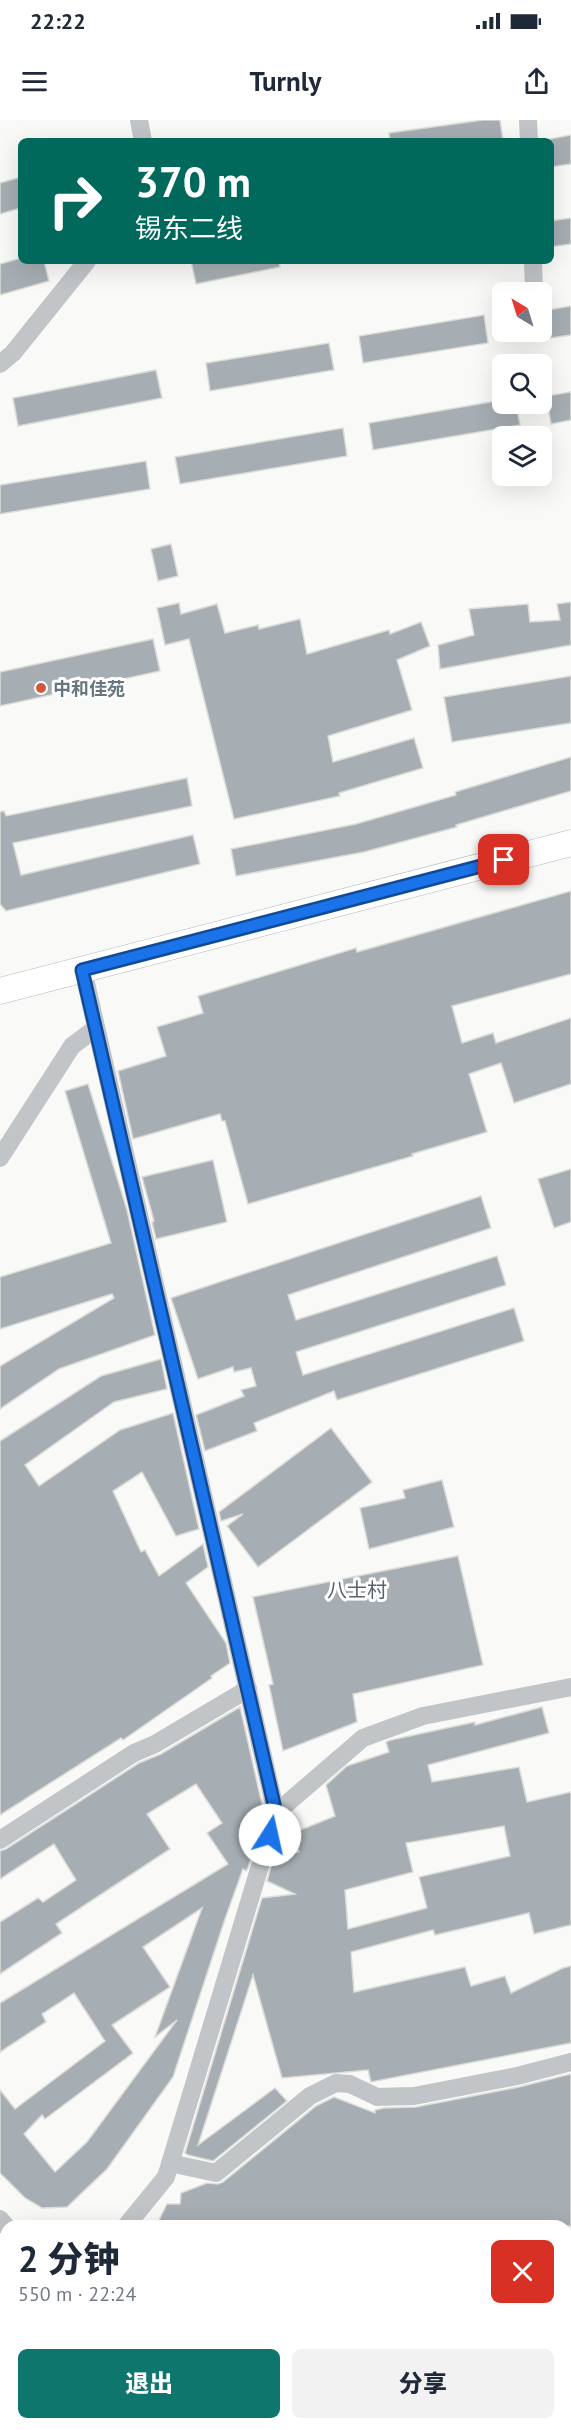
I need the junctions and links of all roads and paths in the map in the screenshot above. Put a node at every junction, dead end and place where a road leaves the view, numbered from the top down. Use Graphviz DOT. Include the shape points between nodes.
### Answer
graph roads {
  1 [pos="139,120"];
  2 [pos="528,120"];
  3 [pos="142,138"];
  4 [pos="529,138"];
  5 [pos="85,264"];
  6 [pos="533,264"];
  7 [pos="534,282"];
  8 [pos="0,364"];
  9 [pos="571,843"];
  10 [pos="82,970"];
  11 [pos="1,986"];
  12 [pos="96,1028"];
  13 [pos="0,1158"];
  14 [pos="571,1687"];
  15 [pos="248,1689"];
  16 [pos="276,1813"];
  17 [pos="0,1840"];
  18 [pos="571,2062"];
  19 [pos="170,2163"];
  20 [pos="131,2220"];
  1 -- 3 [label="street"];
  2 -- 4 [label="street"];
  5 -- 8 [label="street"];
  6 -- 7 [label="street"];
  9 -- 10 [label="main road"];
  10 -- 11 [label="main road"];
  10 -- 12 [label="street"];
  12 -- 13 [label="street" via="72,1046"];
  12 -- 15 [label="street"];
  14 -- 16 [label="street" via="423,1716 363,1738"];
  15 -- 16 [label="street"];
  15 -- 17 [label="street" via="134,1753"];
  16 -- 19 [label="street"];
  18 -- 19 [label="street" via="414,2096 377,2097 350,2084 336,2083 310,2096 216,2173"];
  19 -- 20 [label="street" via="166,2177"];
}
